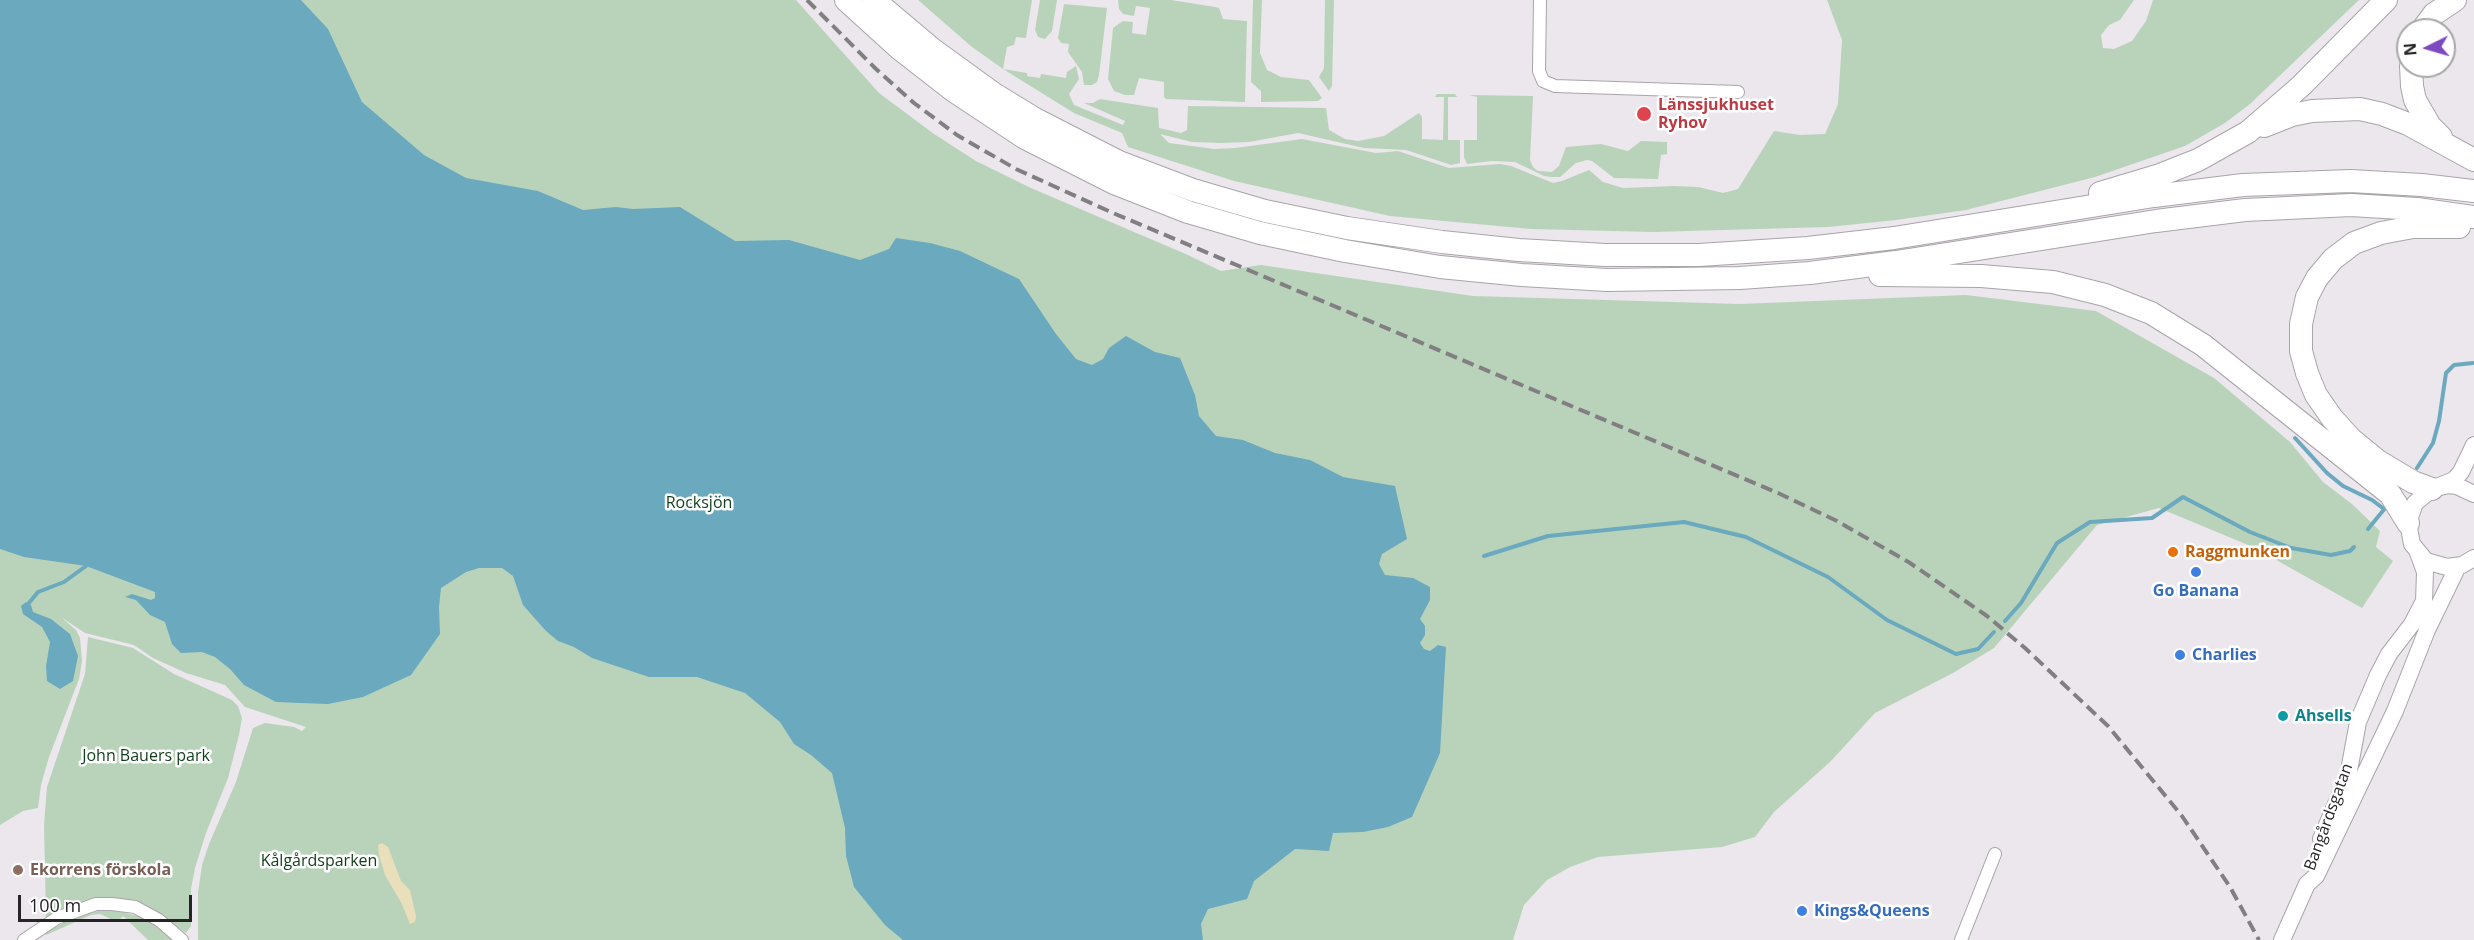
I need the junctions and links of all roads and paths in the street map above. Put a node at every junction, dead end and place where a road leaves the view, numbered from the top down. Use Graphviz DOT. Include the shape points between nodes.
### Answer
graph roads {
  1 [pos="846,0"];
  2 [pos="874,0"];
  3 [pos="1539,0"];
  4 [pos="2386,0"];
  5 [pos="2455,0"];
  6 [pos="2431,18"];
  7 [pos="2412,78"];
  8 [pos="1738,92"];
  9 [pos="2248,132"];
  10 [pos="2446,143"];
  11 [pos="2474,160"];
  12 [pos="2474,191"];
  13 [pos="2474,217"];
  14 [pos="1985,224"];
  15 [pos="2474,228"];
  16 [pos="1810,273"];
  17 [pos="2474,445"];
  18 [pos="2435,488"];
  19 [pos="2474,494"];
  20 [pos="2408,523"];
  21 [pos="2418,553"];
  22 [pos="2468,563"];
  23 [pos="1995,854"];
  24 [pos="2307,884"];
  25 [pos="24,940"];
  26 [pos="182,940"];
  27 [pos="1961,940"];
  28 [pos="2282,940"];
  1 -- 16 [label="highway" via="923,69 1025,138 1114,183 1227,225 1345,252 1512,274 1654,280"];
  2 -- 14 [label="highway" via="970,78 1073,140 1193,190 1299,219 1484,247 1634,255 1808,248"];
  3 -- 8 [label="street" via="1539,71 1543,81 1555,86"];
  4 -- 9 [label="highway" via="2301,86"];
  5 -- 6 [label="highway"];
  7 -- 10 [label="highway" via="2415,100 2430,126"];
  9 -- 10 [label="highway" via="2292,115 2360,109 2382,114"];
  9 -- 14 [label="highway" via="2170,171"];
  10 -- 11 [label="highway"];
  12 -- 14 [label="highway" via="2350,181 2265,184 2154,196"];
  13 -- 16 [label="highway" via="2351,206 2245,210"];
  15 -- 18 [label="highway" via="2413,227 2354,243 2333,259 2318,278 2307,297 2301,324 2301,351 2307,373 2332,418 2378,461 2404,478"];
  16 -- 20 [label="highway" via="2030,279 2081,288 2151,313 2203,345 2390,494"];
  17 -- 18 [label="main road" via="2454,480"];
  18 -- 19 [label="main road" via="2457,486"];
  18 -- 20 [label="main road" via="2415,503"];
  20 -- 21 [label="main road, Bangårdsgatan"];
  21 -- 22 [label="main road" via="2436,565"];
  21 -- 24 [label="main road, Bangårdsgatan" via="2425,572 2424,601 2383,665 2358,722 2348,776 2307,872"];
  22 -- 24 [label="main road, Bangårdsgatan" via="2427,630 2395,711 2316,876"];
  23 -- 27 [label="street"];
  24 -- 28 [label="main road, Bangårdsgatan"];
  25 -- 26 [label="street" via="57,918 96,904 112,904 135,907 159,920"];
}
